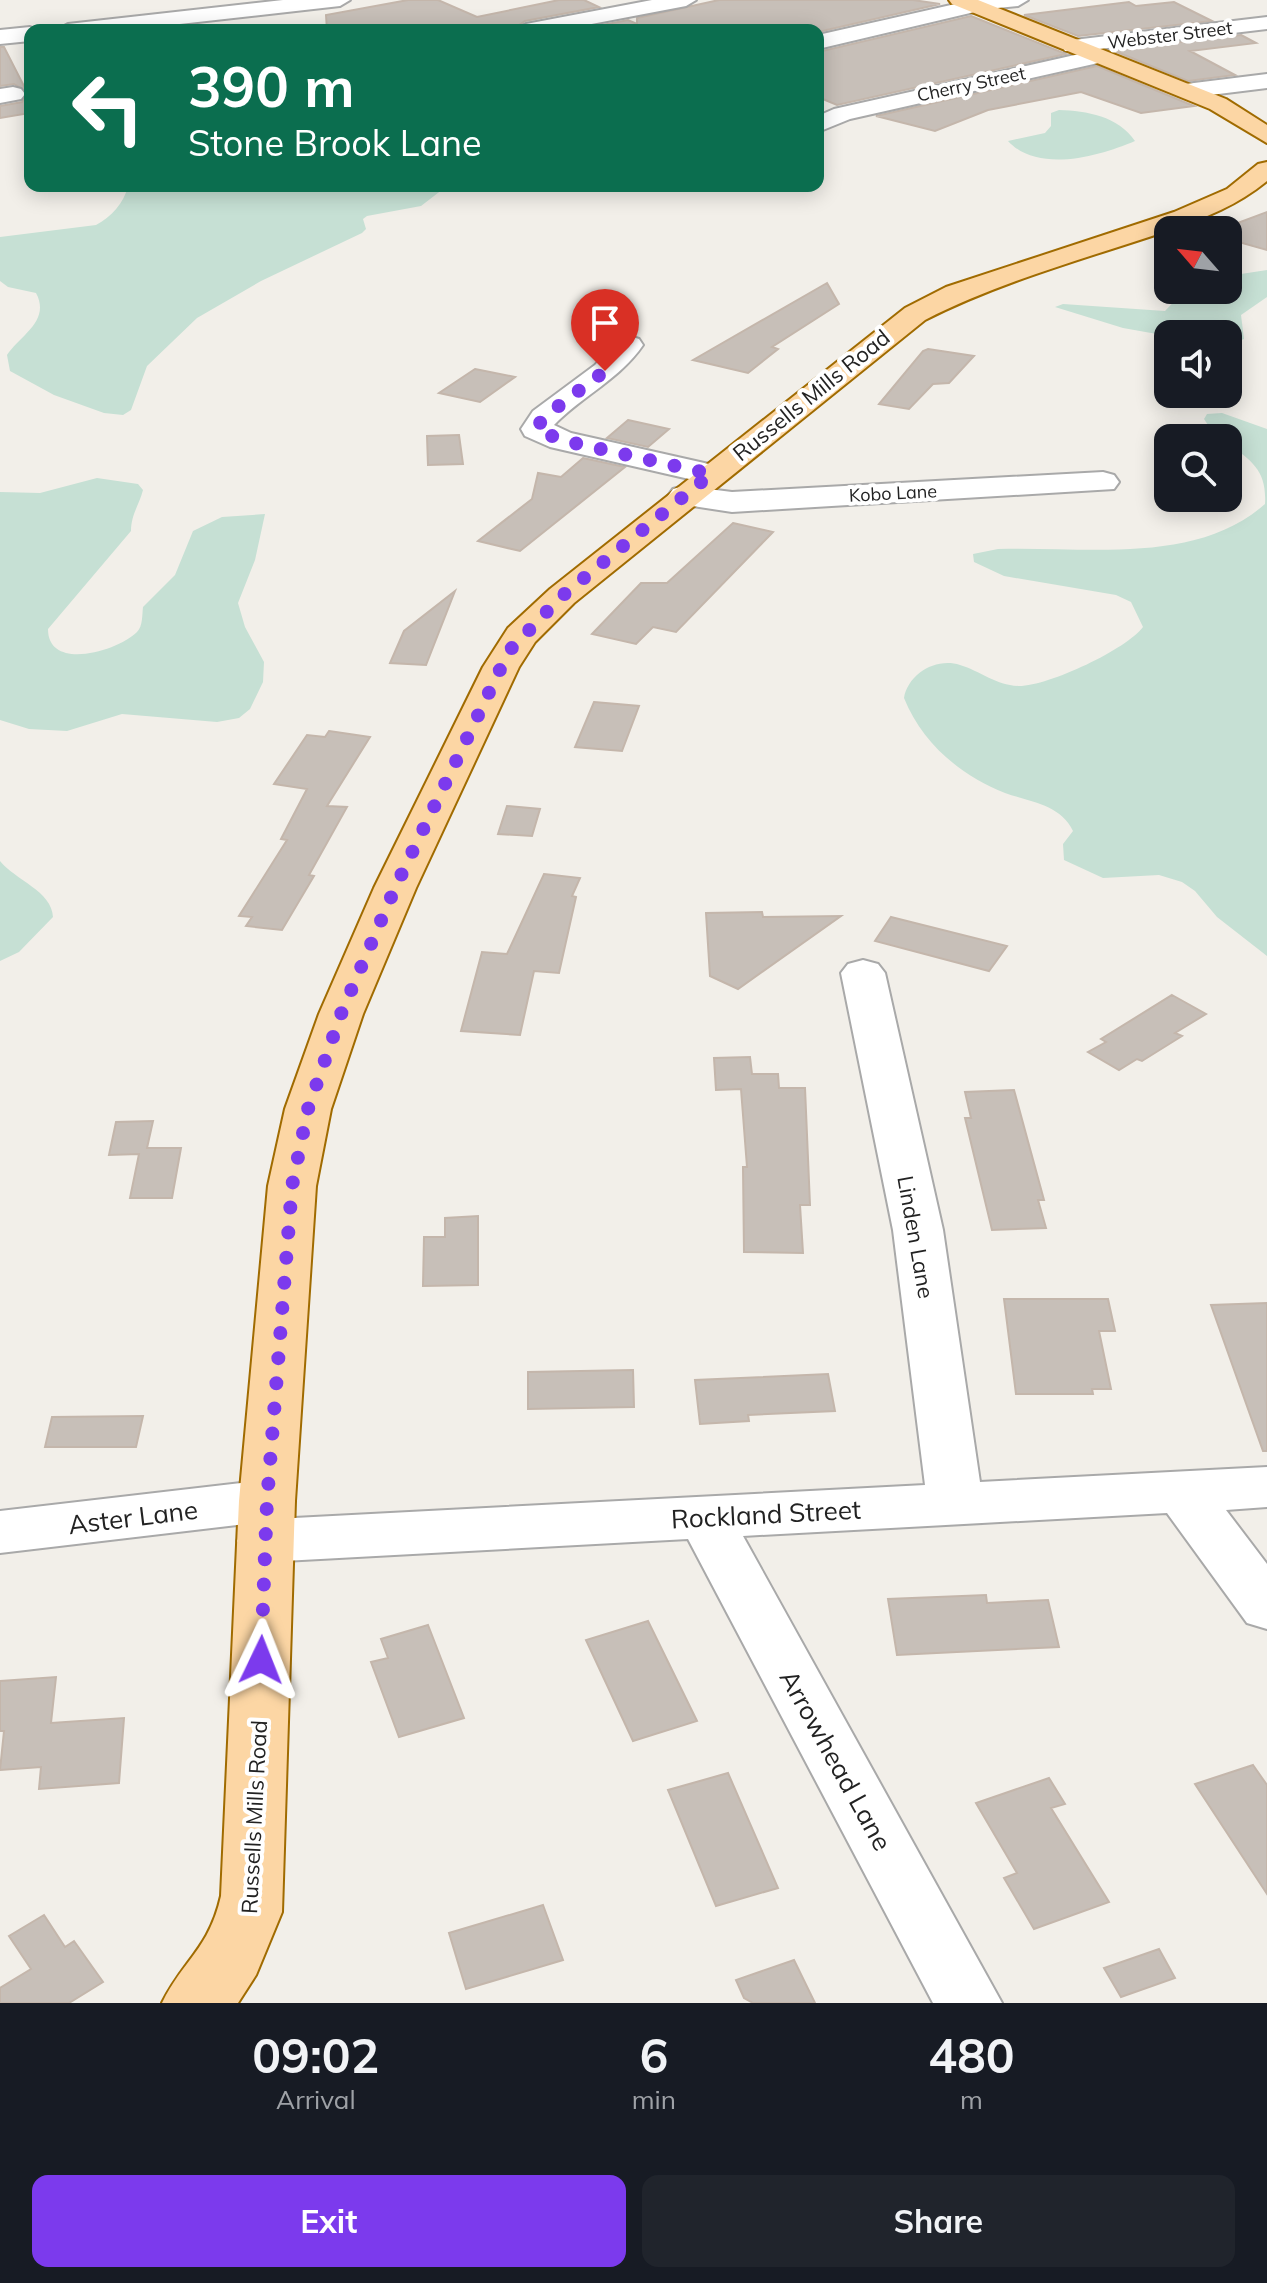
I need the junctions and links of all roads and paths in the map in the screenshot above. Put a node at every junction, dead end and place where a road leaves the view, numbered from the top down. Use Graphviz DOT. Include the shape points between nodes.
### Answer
graph roads {
  1 [pos="340,0"];
  2 [pos="686,0"];
  3 [pos="1018,0"];
  4 [pos="968,4"];
  5 [pos="1267,23"];
  6 [pos="122,24"];
  7 [pos="558,24"];
  8 [pos="24,35"];
  9 [pos="0,37"];
  10 [pos="824,40"];
  11 [pos="1073,46"];
  12 [pos="1099,56"];
  13 [pos="1267,81"];
  14 [pos="1186,91"];
  15 [pos="824,122"];
  16 [pos="1267,136"];
  17 [pos="1267,169"];
  18 [pos="629,345"];
  19 [pos="1103,482"];
  20 [pos="697,485"];
  21 [pos="863,973"];
  22 [pos="1267,1487"];
  23 [pos="1182,1492"];
  24 [pos="955,1504"];
  25 [pos="704,1517"];
  26 [pos="266,1521"];
  27 [pos="0,1532"];
  28 [pos="1267,1607"];
  29 [pos="196,2003"];
  30 [pos="968,2003"];
  1 -- 6 [label="street"];
  2 -- 7 [label="street"];
  3 -- 4 [label="street"];
  4 -- 10 [label="street"];
  4 -- 11 [label="main road"];
  5 -- 11 [label="street, Webster Street"];
  8 -- 9 [label="street"];
  11 -- 12 [label="main road"];
  12 -- 14 [label="main road"];
  12 -- 15 [label="street, Cherry Street"];
  13 -- 14 [label="street"];
  14 -- 16 [label="main road" via="1231,111"];
  17 -- 20 [label="main road, Russells Mills Road" via="1236,194 1183,218 927,307"];
  18 -- 20 [label="street, Kobo Lane" via="536,429"];
  19 -- 20 [label="street, Kobo Lane" via="732,502"];
  20 -- 26 [label="main road, Russells Mills Road" via="562,596 509,651 341,1014 308,1109 292,1186"];
  21 -- 24 [label="street, Linden Lane" via="918,1230"];
  22 -- 23 [label="street, Rockland Street"];
  23 -- 24 [label="street, Rockland Street"];
  23 -- 28 [label="street"];
  24 -- 25 [label="street, Rockland Street"];
  25 -- 26 [label="street, Rockland Street"];
  25 -- 30 [label="street, Arrowhead Lane"];
  26 -- 27 [label="street, Aster Lane"];
  26 -- 29 [label="main road, Russells Mills Road" via="253,1896 232,1960"];
}
